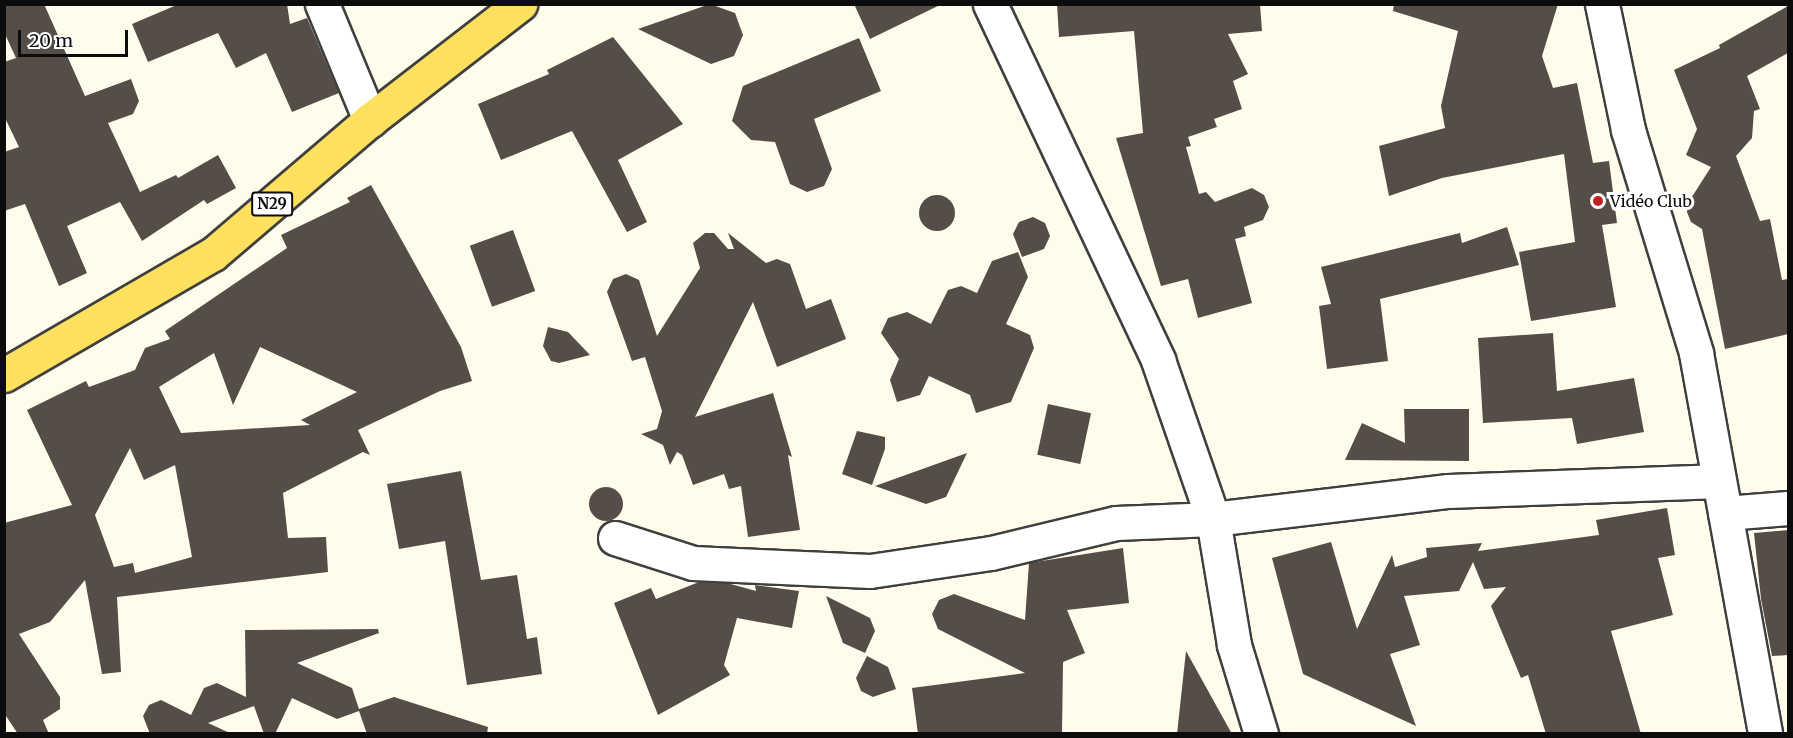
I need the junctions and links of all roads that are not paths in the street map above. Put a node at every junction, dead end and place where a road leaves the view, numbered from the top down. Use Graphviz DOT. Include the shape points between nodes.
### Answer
graph roads {
  1 [pos="322,4"];
  2 [pos="520,4"];
  3 [pos="990,4"];
  4 [pos="1602,4"];
  5 [pos="370,120"];
  6 [pos="4,375"];
  7 [pos="1719,480"];
  8 [pos="1788,507"];
  9 [pos="1725,513"];
  10 [pos="1213,519"];
  11 [pos="615,538"];
  12 [pos="1261,734"];
  13 [pos="1765,734"];
  1 -- 5 [label="street"];
  2 -- 5 [label="main road, N29"];
  3 -- 10 [label="street" via="1158,360"];
  4 -- 7 [label="street" via="1628,130 1696,353"];
  5 -- 6 [label="main road, N29" via="213,254"];
  7 -- 9 [label="street"];
  7 -- 10 [label="street" via="1448,491"];
  8 -- 9 [label="street"];
  9 -- 13 [label="street"];
  10 -- 11 [label="street" via="1116,523 991,553 870,571 693,563"];
  10 -- 12 [label="street" via="1234,645"];
}
